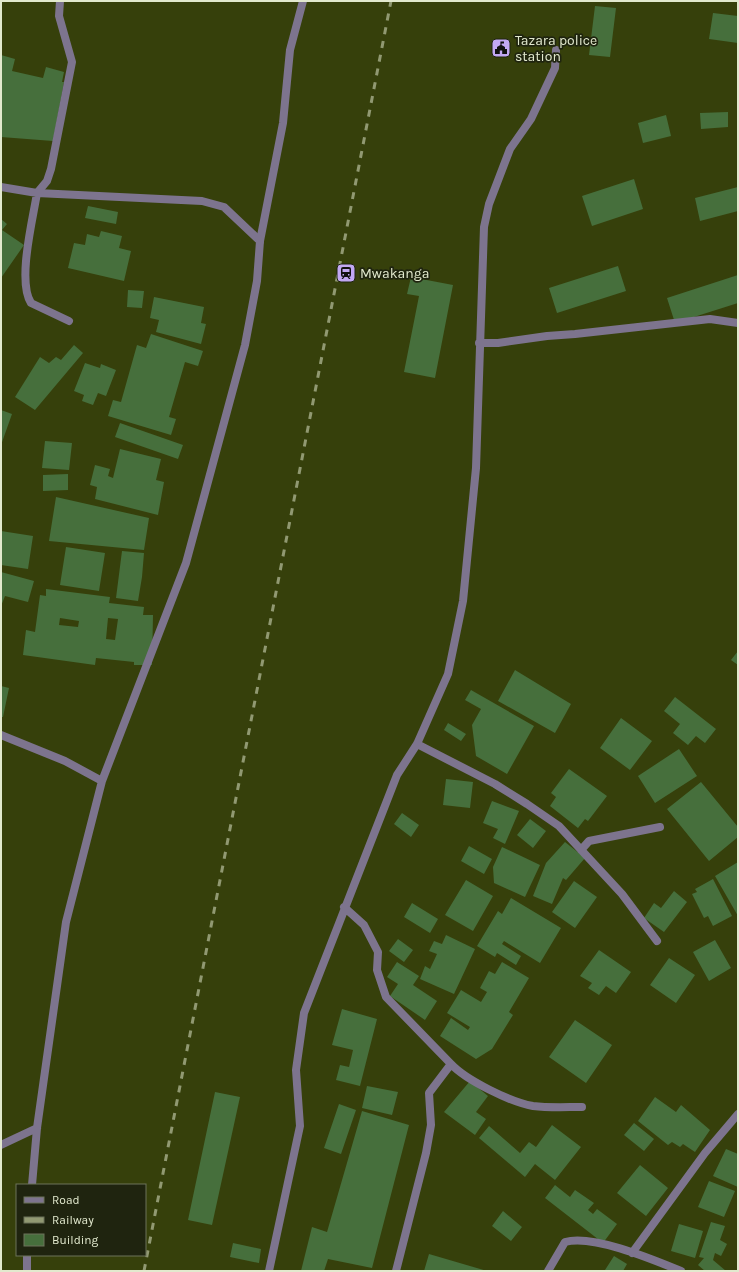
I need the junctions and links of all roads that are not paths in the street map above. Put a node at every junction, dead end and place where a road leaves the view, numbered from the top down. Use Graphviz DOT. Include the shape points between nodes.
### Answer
graph roads {
  1 [pos="60,1"];
  2 [pos="303,1"];
  3 [pos="556,50"];
  4 [pos="1,187"];
  5 [pos="37,193"];
  6 [pos="260,241"];
  7 [pos="69,321"];
  8 [pos="738,323"];
  9 [pos="479,343"];
  10 [pos="1,735"];
  11 [pos="417,744"];
  12 [pos="102,781"];
  13 [pos="660,827"];
  14 [pos="581,850"];
  15 [pos="344,907"];
  16 [pos="657,940"];
  17 [pos="451,1064"];
  18 [pos="582,1107"];
  19 [pos="738,1114"];
  20 [pos="37,1128"];
  21 [pos="1,1145"];
  22 [pos="32,1184"];
  23 [pos="632,1253"];
  24 [pos="27,1256"];
  25 [pos="27,1271"];
  26 [pos="269,1271"];
  27 [pos="396,1271"];
  28 [pos="548,1271"];
  29 [pos="681,1271"];
  1 -- 5 [label="street" via="58,16 72,62 51,169 47,181"];
  2 -- 6 [label="street" via="290,50 283,122"];
  3 -- 9 [label="street" via="555,68 532,120 510,149 489,204 484,227"];
  4 -- 5 [label="street"];
  5 -- 6 [label="street" via="202,201 224,208"];
  5 -- 7 [label="street" via="26,259 27,297 31,303"];
  6 -- 12 [label="street" via="258,282 245,345 186,563"];
  8 -- 9 [label="street" via="710,319"];
  9 -- 11 [label="street" via="476,468 463,601 448,674"];
  10 -- 12 [label="street" via="65,761"];
  11 -- 14 [label="street" via="528,804 559,826"];
  11 -- 15 [label="street" via="397,775"];
  12 -- 20 [label="street" via="66,922"];
  13 -- 14 [label="street" via="589,842"];
  14 -- 16 [label="street" via="622,894"];
  15 -- 17 [label="street" via="364,925 378,952 377,970 386,997"];
  15 -- 26 [label="street" via="304,1013 296,1070 300,1126"];
  17 -- 18 [label="street" via="460,1074 478,1084 524,1103"];
  17 -- 27 [label="street" via="429,1093 429,1139"];
  19 -- 23 [label="street" via="705,1153"];
  20 -- 21 [label="street"];
  20 -- 22 [label="street"];
  23 -- 28 [label="street" via="588,1240 568,1241 564,1243"];
  23 -- 29 [label="street"];
  24 -- 25 [label="street"];
}
